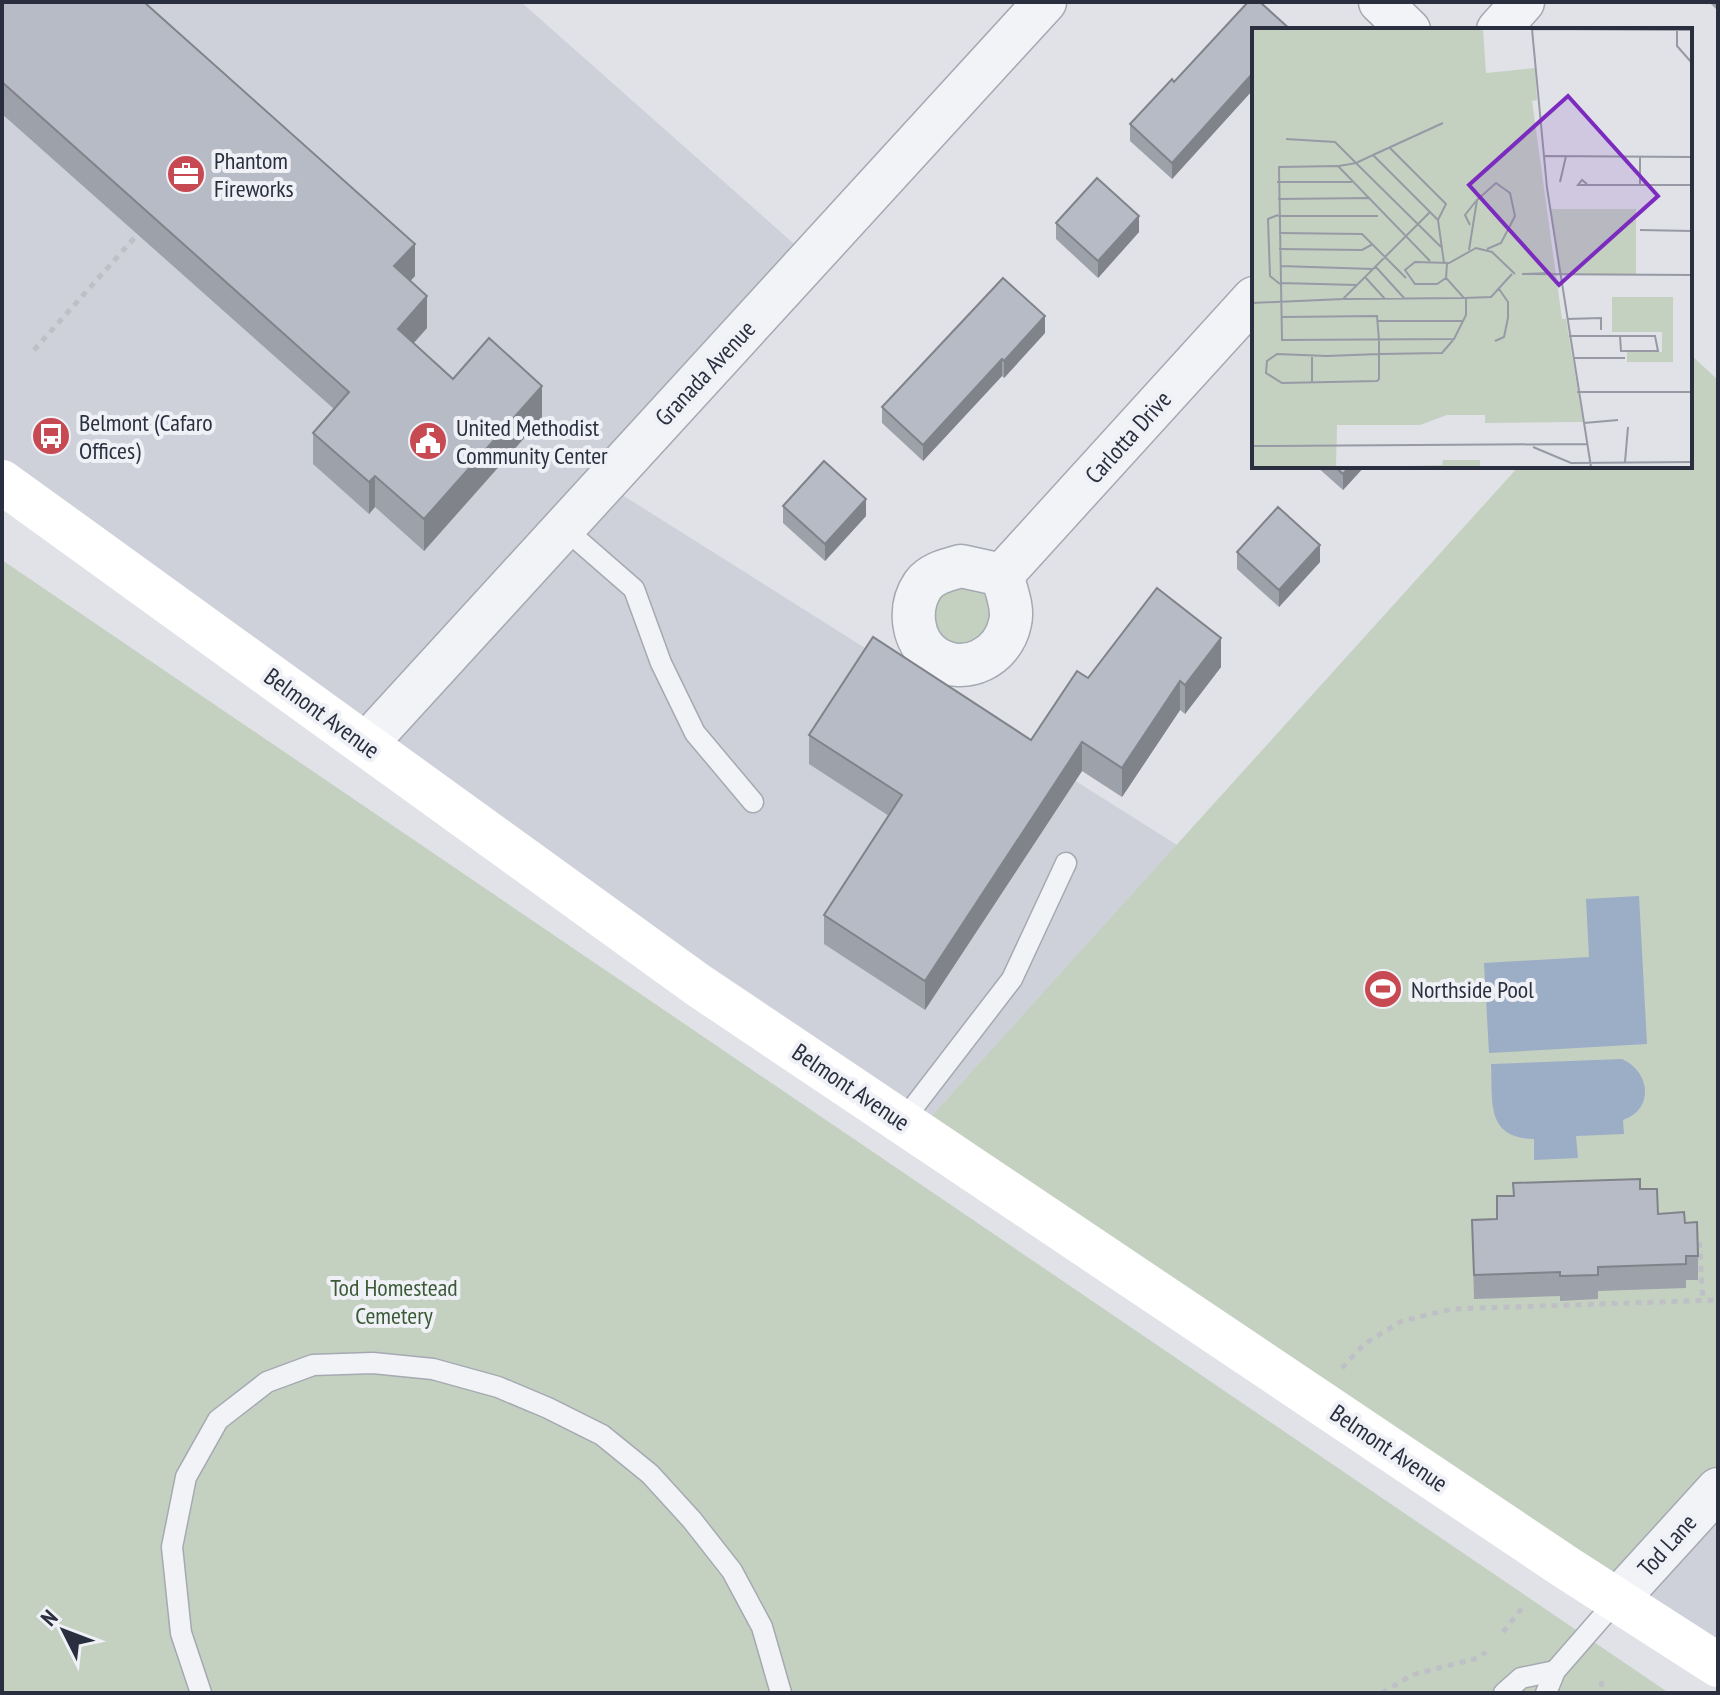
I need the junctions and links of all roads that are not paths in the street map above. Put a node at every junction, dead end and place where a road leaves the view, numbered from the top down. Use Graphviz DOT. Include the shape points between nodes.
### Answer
graph roads {
  1 [pos="1045,2"];
  2 [pos="1380,2"];
  3 [pos="1523,2"];
  4 [pos="1407,28"];
  5 [pos="1500,28"];
  6 [pos="1252,300"];
  7 [pos="2,482"];
  8 [pos="564,528"];
  9 [pos="1002,575"];
  10 [pos="366,744"];
  11 [pos="753,802"];
  12 [pos="1066,863"];
  13 [pos="902,1122"];
  14 [pos="1718,1489"];
  15 [pos="1616,1601"];
  16 [pos="1718,1665"];
  17 [pos="1555,1671"];
  18 [pos="201,1693"];
  19 [pos="781,1693"];
  20 [pos="1504,1693"];
  21 [pos="1546,1693"];
  1 -- 8 [label="street, Granada Avenue"];
  2 -- 4 [label="street"];
  3 -- 5 [label="street"];
  6 -- 9 [label="street, Carlotta Drive"];
  7 -- 10 [label="main road, Belmont Avenue"];
  8 -- 10 [label="street, Granada Avenue"];
  8 -- 11 [label="lane" via="634,589 661,663 695,733"];
  10 -- 13 [label="main road, Belmont Avenue" via="698,985"];
  12 -- 13 [label="lane" via="1012,979"];
  13 -- 15 [label="main road, Belmont Avenue"];
  14 -- 15 [label="street, Tod Lane"];
  15 -- 16 [label="main road, Belmont Avenue"];
  15 -- 17 [label="lane"];
  17 -- 20 [label="lane" via="1521,1678"];
  17 -- 21 [label="lane"];
  18 -- 19 [label="lane" via="181,1633 172,1547 186,1477 218,1420 267,1382 313,1365 373,1363 433,1369 498,1387 602,1435 650,1474 732,1571 762,1627"];
}
